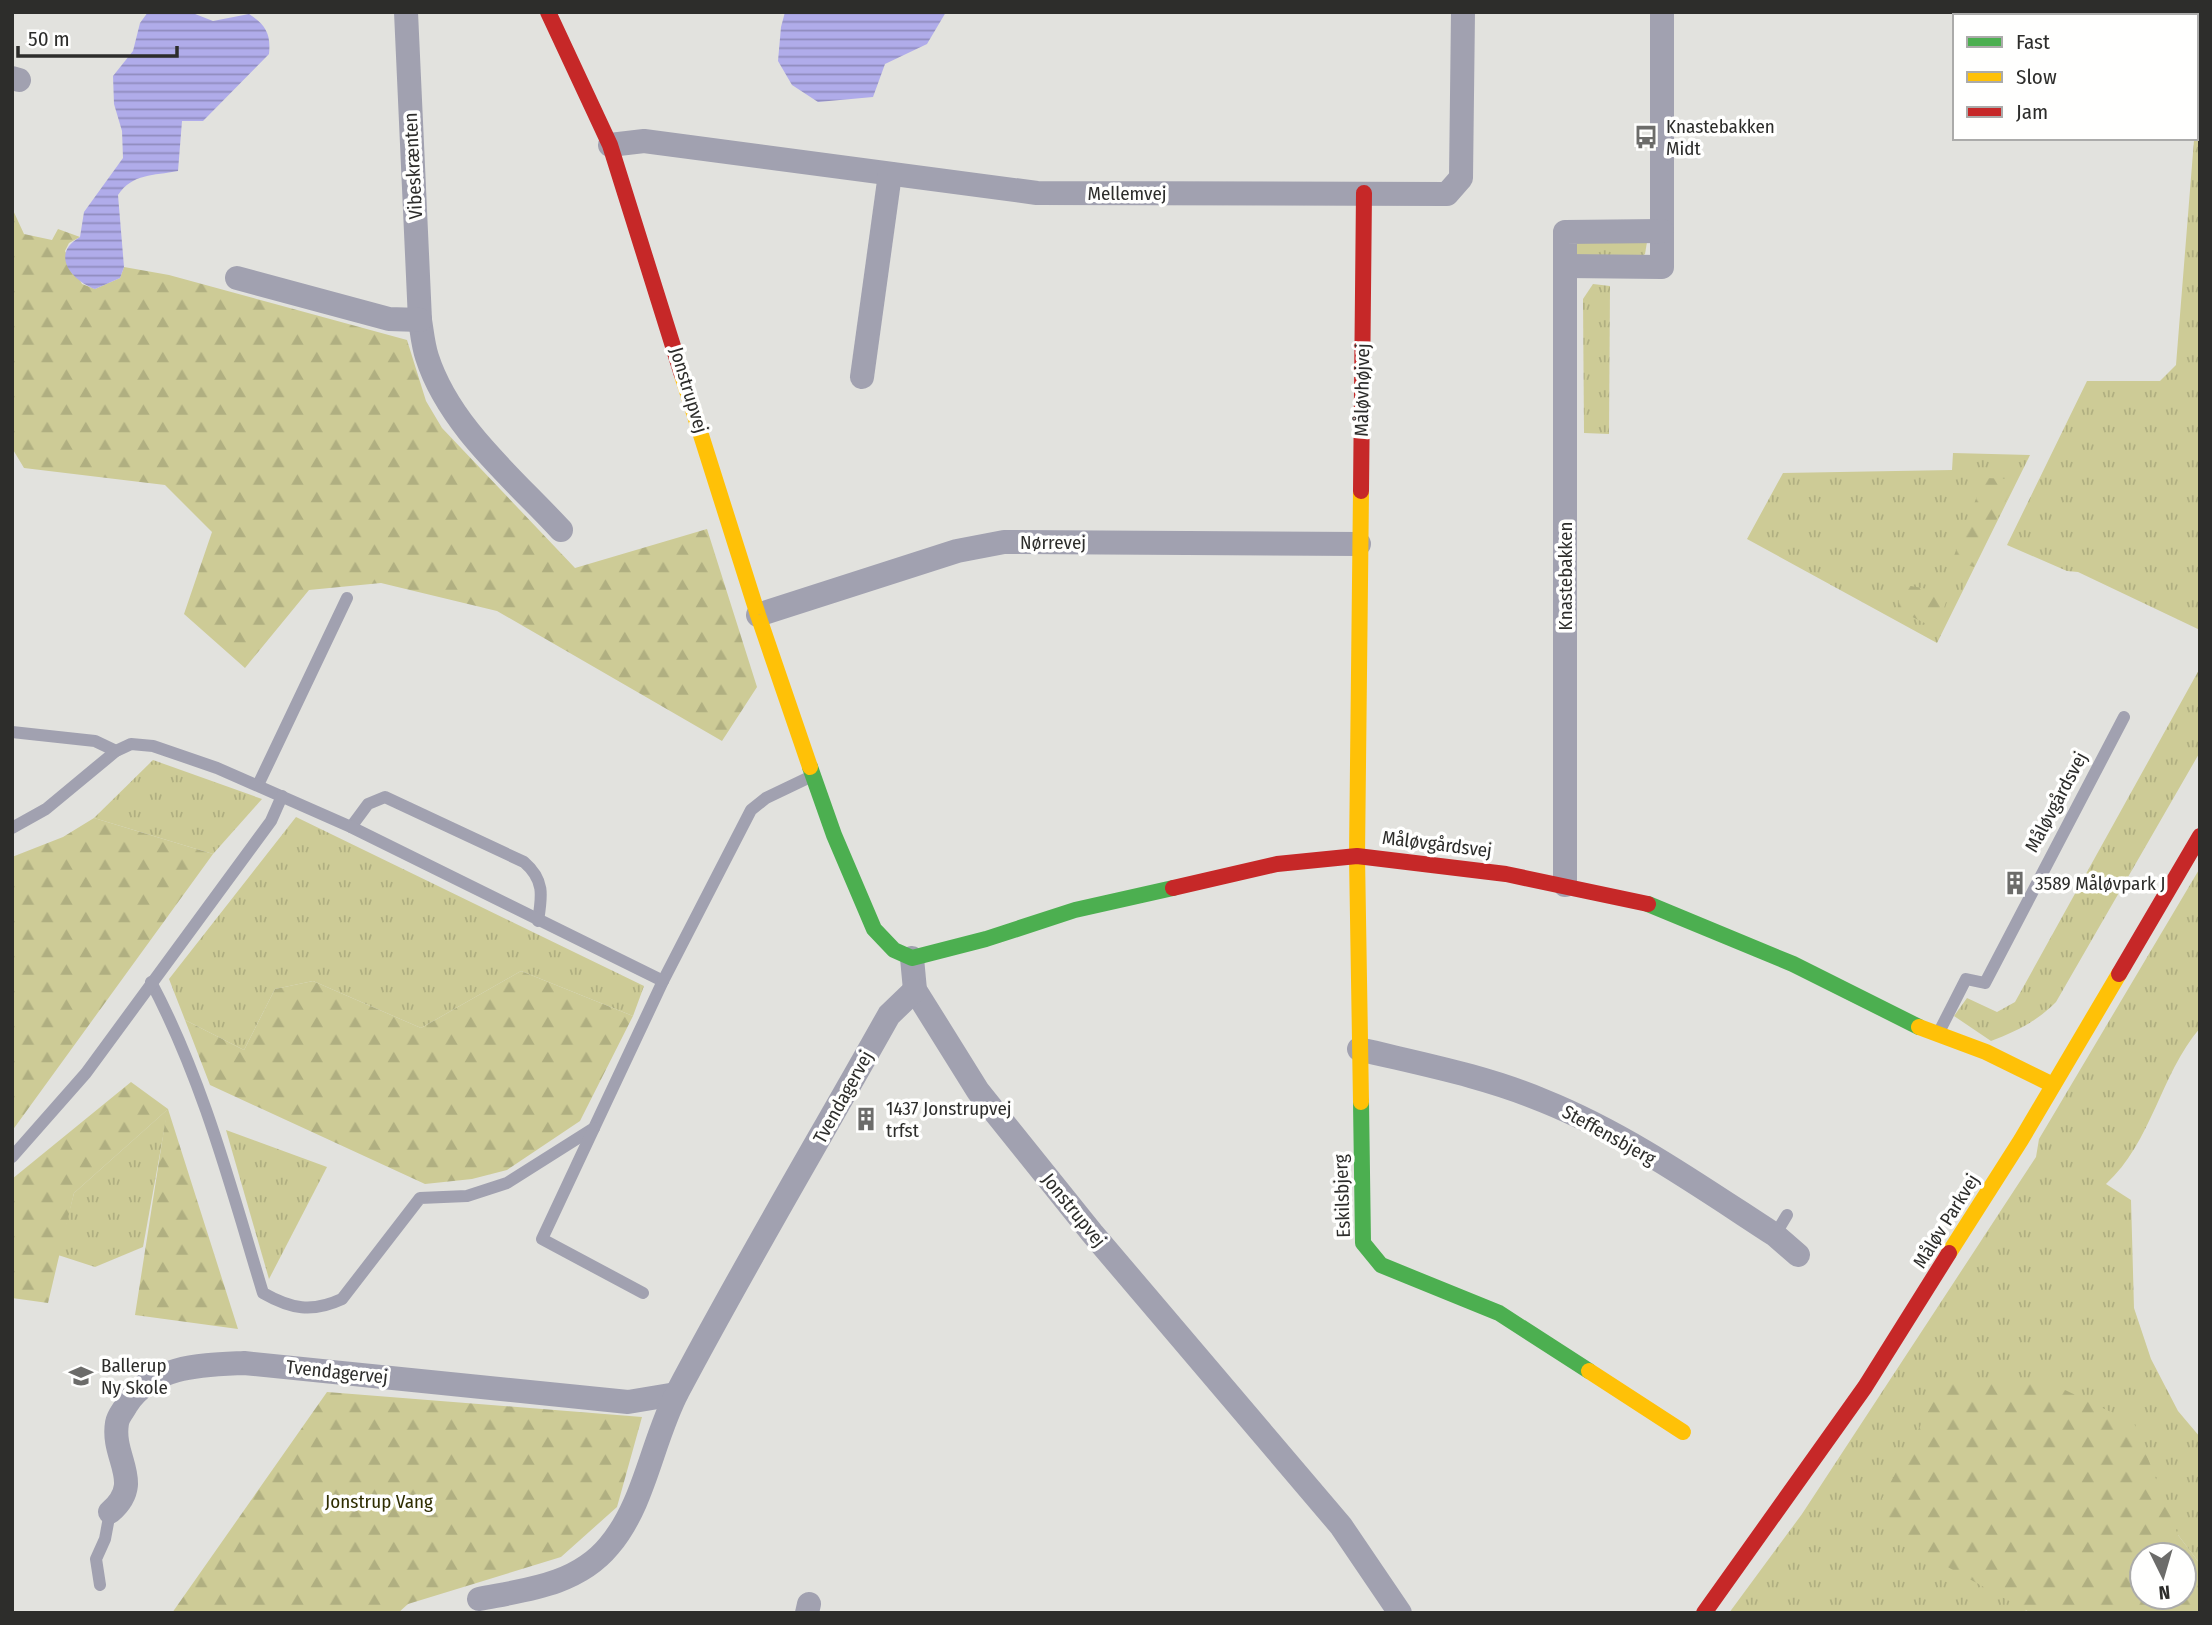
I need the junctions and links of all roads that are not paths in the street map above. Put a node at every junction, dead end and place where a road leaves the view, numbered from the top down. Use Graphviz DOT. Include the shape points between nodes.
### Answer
graph roads {
  1 [pos="406,12"];
  2 [pos="548,12"];
  3 [pos="1463,12"];
  4 [pos="1662,12"];
  5 [pos="610,145"];
  6 [pos="890,174"];
  7 [pos="1364,193"];
  8 [pos="1662,231"];
  9 [pos="1566,266"];
  10 [pos="237,278"];
  11 [pos="421,320"];
  12 [pos="862,377"];
  13 [pos="561,530"];
  14 [pos="1359,544"];
  15 [pos="347,598"];
  16 [pos="758,615"];
  17 [pos="2124,717"];
  18 [pos="12,732"];
  19 [pos="116,751"];
  20 [pos="812,776"];
  21 [pos="258,785"];
  22 [pos="282,796"];
  23 [pos="351,827"];
  24 [pos="12,828"];
  25 [pos="2200,836"];
  26 [pos="1357,856"];
  27 [pos="1565,885"];
  28 [pos="538,921"];
  29 [pos="912,958"];
  30 [pos="663,981"];
  31 [pos="151,982"];
  32 [pos="915,990"];
  33 [pos="1937,1036"];
  34 [pos="1359,1049"];
  35 [pos="1978,1068"];
  36 [pos="2053,1085"];
  37 [pos="2023,1096"];
  38 [pos="2041,1106"];
  39 [pos="594,1128"];
  40 [pos="12,1157"];
  41 [pos="1798,1255"];
  42 [pos="643,1293"];
  43 [pos="676,1394"];
  44 [pos="1683,1432"];
  45 [pos="110,1512"];
  46 [pos="100,1585"];
  47 [pos="475,1606"];
  48 [pos="1397,1612"];
  49 [pos="1704,1613"];
  1 -- 11 [label="street, Vibeskrænten"];
  2 -- 5 [label="street, Jonstrupvej"];
  3 -- 7 [label="street" via="1461,178 1447,194"];
  4 -- 8 [label="street"];
  5 -- 6 [label="street, Mellemvej" via="644,141"];
  5 -- 16 [label="street, Jonstrupvej"];
  6 -- 7 [label="street, Mellemvej" via="1037,193"];
  6 -- 12 [label="street"];
  7 -- 14 [label="street, Måløvhøjvej"];
  8 -- 9 [label="street, Knastebakken" via="1565,232"];
  8 -- 9 [label="street" via="1662,267"];
  9 -- 27 [label="street, Knastebakken"];
  10 -- 11 [label="street" via="389,320"];
  11 -- 13 [label="street, Vibeskrænten" via="426,355 440,391 459,420"];
  14 -- 16 [label="street, Nørrevej" via="1004,542 957,551"];
  14 -- 26 [label="street, Måløvhøjvej"];
  15 -- 21 [label="lane"];
  16 -- 20 [label="street, Jonstrupvej"];
  17 -- 33 [label="lane, Måløvgårdsvej" via="1985,983 1966,979"];
  18 -- 19 [label="lane" via="95,741"];
  19 -- 21 [label="lane" via="131,744 153,746"];
  19 -- 24 [label="lane" via="46,810"];
  20 -- 29 [label="street, Jonstrupvej" via="874,929 894,950"];
  20 -- 30 [label="lane" via="751,810"];
  21 -- 22 [label="lane"];
  22 -- 23 [label="lane"];
  22 -- 31 [label="lane" via="271,821"];
  23 -- 28 [label="lane"];
  23 -- 28 [label="lane" via="368,804 385,797 524,862 542,885"];
  25 -- 36 [label="street, Måløv Parkvej"];
  26 -- 27 [label="street, Måløvgårdsvej" via="1406,859"];
  26 -- 29 [label="street, Måløvgårdsvej" via="1310,859 1176,886"];
  26 -- 34 [label="street, Eskilsbjerg"];
  27 -- 33 [label="street, Måløvgårdsvej" via="1637,900 1705,926"];
  28 -- 30 [label="lane"];
  29 -- 32 [label="street, Jonstrupvej"];
  30 -- 39 [label="lane"];
  31 -- 39 [label="lane" via="203,1096 263,1293 280,1303 301,1309 324,1307 342,1299 420,1198 467,1196 507,1183"];
  31 -- 40 [label="lane" via="86,1073"];
  32 -- 43 [label="street, Tvendagervej" via="889,1015"];
  32 -- 48 [label="street, Jonstrupvej" via="978,1091 1099,1242 1340,1526"];
  33 -- 35 [label="street, Måløvgårdsvej"];
  33 -- 36 [label="street, Måløvgårdsvej" via="1986,1052"];
  34 -- 41 [label="street, Steffensbjerg" via="1468,1076 1542,1100 1598,1125 1781,1225"];
  34 -- 44 [label="street, Eskilsbjerg" via="1363,1243 1381,1265 1499,1313"];
  36 -- 38 [label="street, Måløv Parkvej"];
  37 -- 38 [label="street"];
  38 -- 49 [label="street, Måløv Parkvej" via="1866,1387"];
  39 -- 42 [label="lane" via="542,1238"];
  43 -- 45 [label="street, Tvendagervej" via="628,1402 244,1363 194,1365 159,1376 135,1393 117,1420 128,1490"];
  43 -- 47 [label="street, Tvendagervej" via="629,1513 609,1546 584,1568 551,1585"];
  45 -- 46 [label="lane" via="96,1559"];
}
